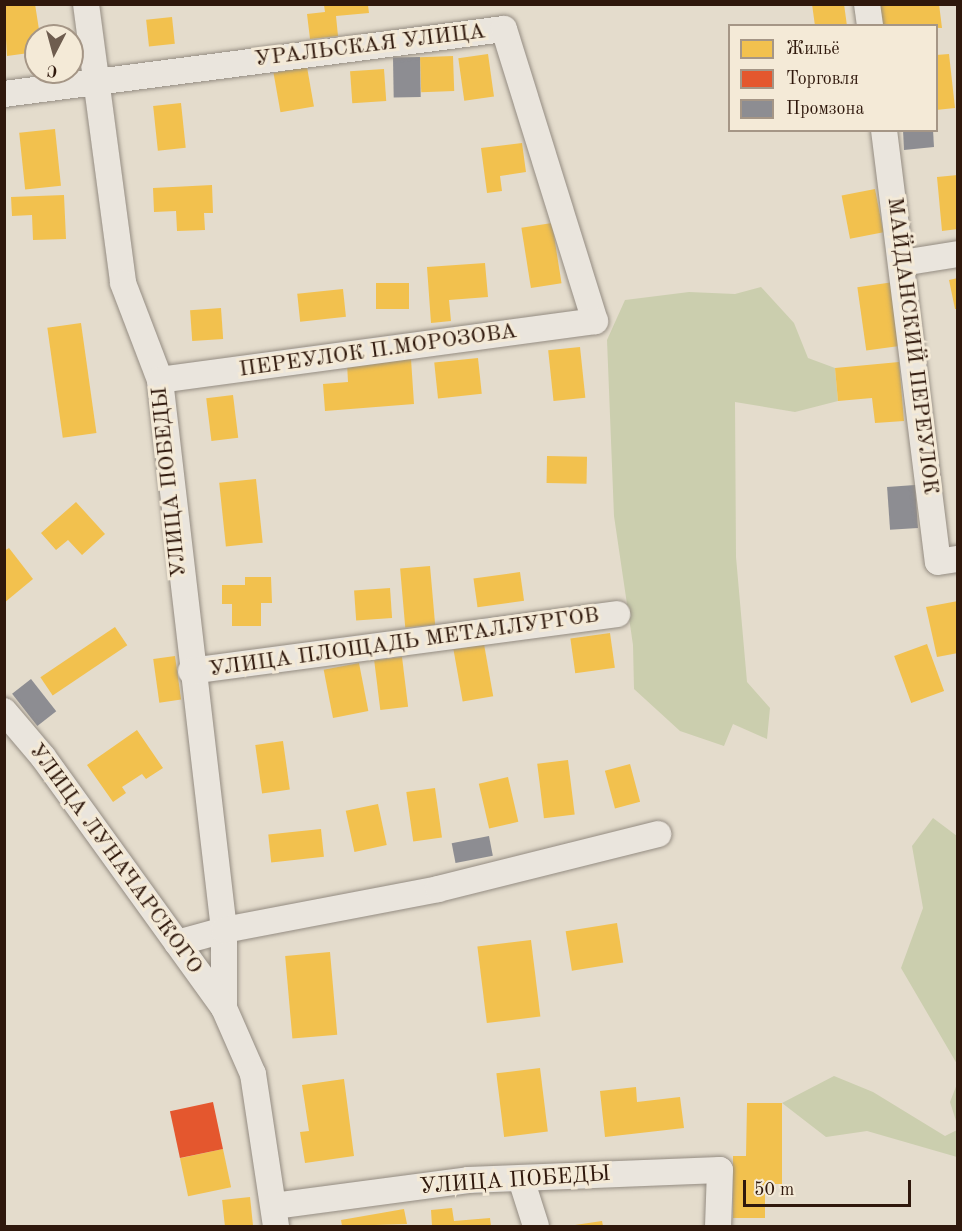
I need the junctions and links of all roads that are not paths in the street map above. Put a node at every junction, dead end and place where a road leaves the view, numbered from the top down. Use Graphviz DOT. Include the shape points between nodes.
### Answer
graph roads {
  1 [pos="86,4"];
  2 [pos="867,4"];
  3 [pos="870,24"];
  4 [pos="97,79"];
  5 [pos="4,94"];
  6 [pos="884,132"];
  7 [pos="957,254"];
  8 [pos="902,263"];
  9 [pos="595,321"];
  10 [pos="160,380"];
  11 [pos="948,560"];
  12 [pos="617,614"];
  13 [pos="191,671"];
  14 [pos="4,711"];
  15 [pos="658,834"];
  16 [pos="224,930"];
  17 [pos="177,943"];
  18 [pos="224,1008"];
  19 [pos="520,1179"];
  20 [pos="275,1216"];
  21 [pos="536,1227"];
  22 [pos="718,1227"];
  1 -- 4 [label="street, УЛИЦА ПОБЕДЫ"];
  2 -- 3 [label="street"];
  4 -- 5 [label="street, УРАЛЬСКАЯ УЛИЦА"];
  4 -- 9 [label="street, УРАЛЬСКАЯ УЛИЦА" via="504,29"];
  4 -- 10 [label="street, УЛИЦА ПОБЕДЫ" via="123,283"];
  6 -- 8 [label="street, МАЙДАНСКИЙ ПЕРЕУЛОК"];
  7 -- 8 [label="street"];
  8 -- 11 [label="street, МАЙДАНСКИЙ ПЕРЕУЛОК"];
  9 -- 10 [label="street, ПЕРЕУЛОК П.МОРОЗОВА"];
  10 -- 13 [label="street, УЛИЦА ПОБЕДЫ"];
  12 -- 13 [label="street, УЛИЦА ПЛОЩАДЬ МЕТАЛЛУРГОВ"];
  13 -- 16 [label="street, УЛИЦА ПОБЕДЫ"];
  14 -- 17 [label="street, УЛИЦА ЛУНАЧАРСКОГО" via="44,757"];
  15 -- 16 [label="street" via="438,889"];
  16 -- 17 [label="street"];
  16 -- 18 [label="street, УЛИЦА ПОБЕДЫ"];
  17 -- 18 [label="street, УЛИЦА ЛУНАЧАРСКОГО"];
  18 -- 20 [label="street, УЛИЦА ПОБЕДЫ" via="253,1074"];
  19 -- 20 [label="street, УЛИЦА ПОБЕДЫ" via="468,1180"];
  19 -- 21 [label="street"];
  19 -- 22 [label="street, УЛИЦА ПОБЕДЫ" via="720,1170"];
}
